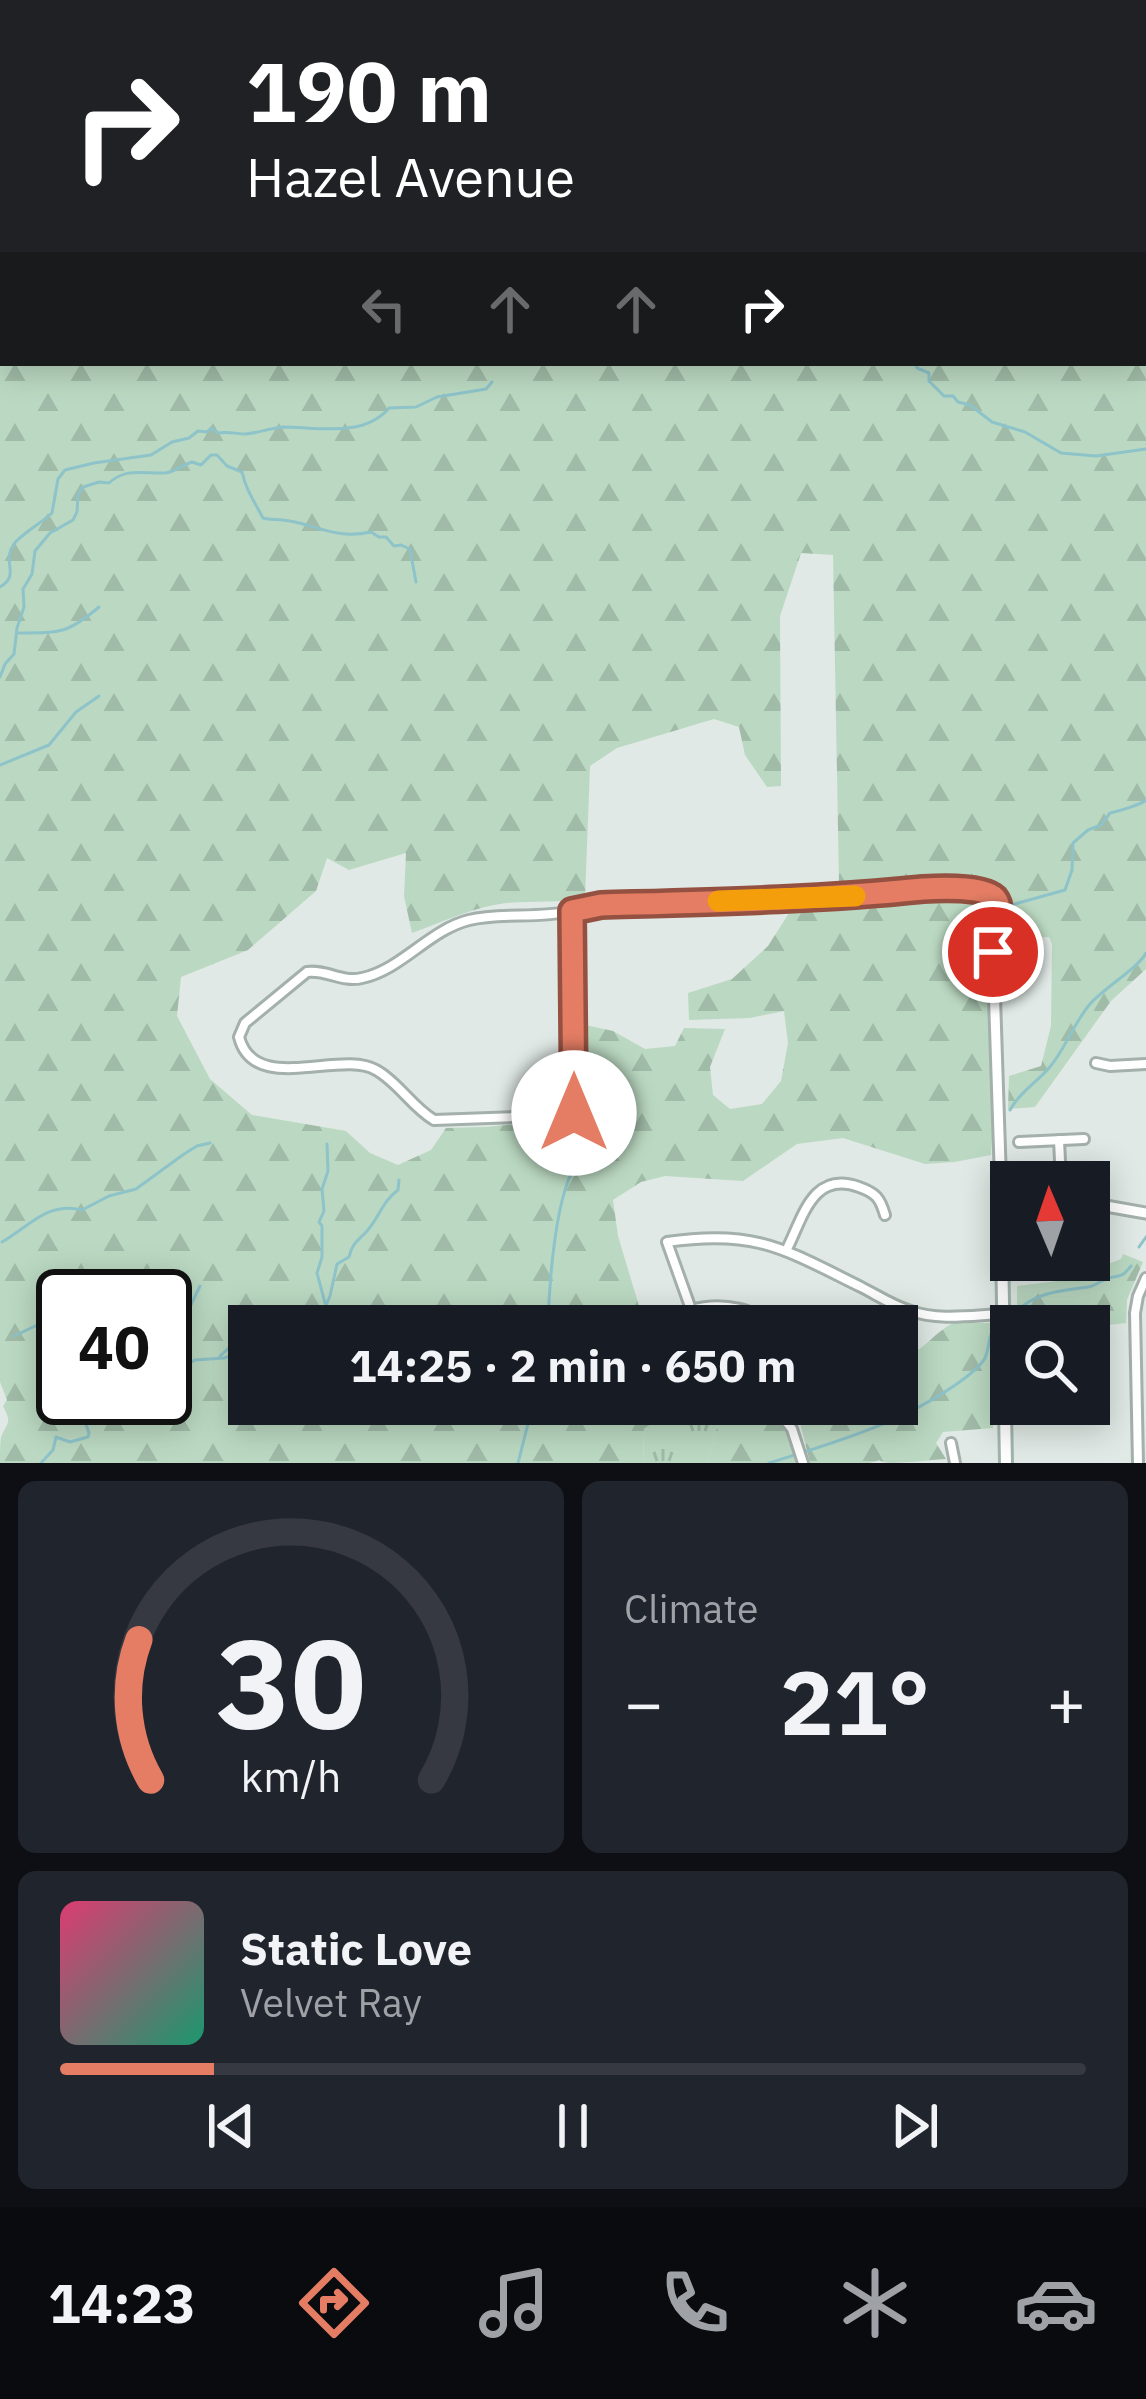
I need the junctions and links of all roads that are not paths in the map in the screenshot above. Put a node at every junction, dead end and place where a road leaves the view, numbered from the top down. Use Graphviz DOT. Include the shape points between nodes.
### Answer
graph roads {
  1 [pos="572,911"];
  2 [pos="1096,1063"];
  3 [pos="1146,1064"];
  4 [pos="574,1114"];
  5 [pos="1084,1139"];
  6 [pos="1060,1140"];
  7 [pos="1019,1142"];
  8 [pos="1004,1161"];
  9 [pos="1060,1161"];
  10 [pos="1110,1207"];
  11 [pos="1146,1213"];
  12 [pos="885,1215"];
  13 [pos="787,1251"];
  14 [pos="1146,1278"];
  15 [pos="689,1305"];
  16 [pos="990,1315"];
  17 [pos="788,1425"];
  18 [pos="1005,1425"];
  19 [pos="951,1442"];
  20 [pos="803,1462"];
  21 [pos="955,1463"];
  22 [pos="1006,1463"];
  23 [pos="1138,1463"];
  1 -- 4 [label="street"];
  1 -- 4 [label="street" via="460,922 360,979 317,971 300,977 242,1027 239,1042 280,1068 371,1067 438,1121"];
  1 -- 8 [label="street" via="939,889 990,894 999,911 993,956"];
  2 -- 3 [label="street"];
  5 -- 6 [label="street"];
  6 -- 7 [label="street"];
  6 -- 9 [label="street"];
  10 -- 11 [label="street"];
  12 -- 13 [label="street" via="875,1194 829,1185 810,1201"];
  13 -- 15 [label="street" via="731,1237 667,1242"];
  13 -- 16 [label="street" via="917,1313"];
  14 -- 23 [label="street" via="1135,1313"];
  17 -- 20 [label="street"];
  18 -- 22 [label="main road"];
  19 -- 21 [label="street"];
}
